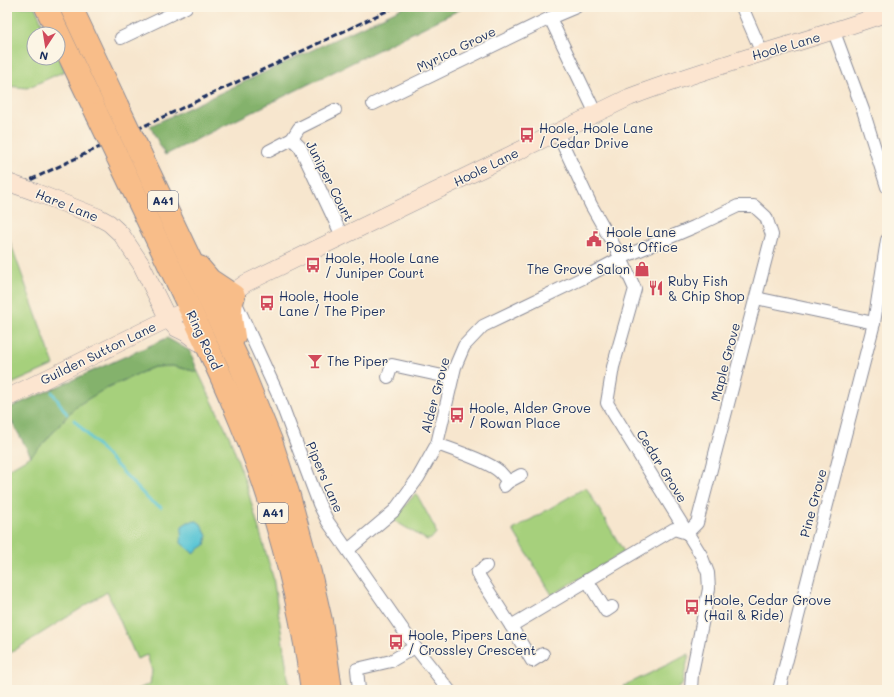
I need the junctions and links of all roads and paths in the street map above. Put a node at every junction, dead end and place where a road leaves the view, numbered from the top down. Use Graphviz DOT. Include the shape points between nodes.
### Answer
graph roads {
  1 [pos="46,7"];
  2 [pos="70,7"];
  3 [pos="186,7"];
  4 [pos="576,7"];
  5 [pos="742,7"];
  6 [pos="887,13"];
  7 [pos="550,18"];
  8 [pos="834,32"];
  9 [pos="121,38"];
  10 [pos="762,53"];
  11 [pos="373,104"];
  12 [pos="335,110"];
  13 [pos="596,114"];
  14 [pos="558,132"];
  15 [pos="292,139"];
  16 [pos="269,151"];
  17 [pos="7,182"];
  18 [pos="887,187"];
  19 [pos="342,236"];
  20 [pos="887,240"];
  21 [pos="189,255"];
  22 [pos="621,258"];
  23 [pos="234,296"];
  24 [pos="756,298"];
  25 [pos="189,308"];
  26 [pos="215,311"];
  27 [pos="168,319"];
  28 [pos="874,323"];
  29 [pos="207,345"];
  30 [pos="238,360"];
  31 [pos="388,377"];
  32 [pos="452,378"];
  33 [pos="7,398"];
  34 [pos="436,444"];
  35 [pos="521,475"];
  36 [pos="687,534"];
  37 [pos="348,550"];
  38 [pos="486,566"];
  39 [pos="587,580"];
  40 [pos="612,607"];
  41 [pos="511,626"];
  42 [pos="415,647"];
  43 [pos="543,654"];
  44 [pos="312,690"];
  45 [pos="331,690"];
  46 [pos="360,690"];
  47 [pos="449,690"];
  48 [pos="691,690"];
  49 [pos="779,690"];
  1 -- 25 [label="highway, Ring Road / A41, bridge"];
  2 -- 21 [label="highway, Ring Road / A41, bridge"];
  3 -- 9 [label="street"];
  4 -- 7 [label="street, Myrica Grove"];
  5 -- 10 [label="street"];
  6 -- 8 [label="street, Hoole Lane"];
  7 -- 11 [label="street, Myrica Grove"];
  7 -- 13 [label="street"];
  8 -- 10 [label="street, Hoole Lane"];
  8 -- 18 [label="street" via="863,110"];
  10 -- 13 [label="street, Hoole Lane" via="673,80"];
  12 -- 15 [label="street, Juniper Court" via="299,128"];
  13 -- 14 [label="street, Hoole Lane"];
  14 -- 19 [label="street, Hoole Lane"];
  14 -- 22 [label="street, Cedar Grove" via="591,205"];
  15 -- 16 [label="street, Juniper Court"];
  15 -- 19 [label="street, Juniper Court" via="300,147"];
  17 -- 27 [label="street, Hare Lane, bridge" via="109,223 121,234 141,264"];
  19 -- 23 [label="street, Hoole Lane" via="246,283"];
  20 -- 28 [label="street, Pine Grove"];
  21 -- 23 [label="highway" via="210,280"];
  21 -- 26 [label="highway, Ring Road / A41"];
  22 -- 24 [label="street, Maple Grove" via="738,206 754,206 766,217 772,234"];
  22 -- 32 [label="street, Alder Grove" via="483,326 464,346"];
  22 -- 36 [label="street, Cedar Grove" via="635,289 613,367 607,403"];
  23 -- 30 [label="highway" via="230,311"];
  23 -- 37 [label="street, Pipers Lane" via="279,397 319,504"];
  24 -- 28 [label="street"];
  24 -- 36 [label="street, Maple Grove" via="697,524"];
  25 -- 26 [label="street" via="203,305"];
  25 -- 27 [label="street, Guilden Sutton Lane"];
  25 -- 29 [label="highway, Ring Road / A41"];
  26 -- 30 [label="highway, Ring Road / A41"];
  27 -- 29 [label="street" via="176,328"];
  27 -- 33 [label="street, Guilden Sutton Lane"];
  28 -- 49 [label="street, Pine Grove"];
  29 -- 44 [label="highway, Ring Road / A41" via="243,428 279,531 297,602"];
  30 -- 45 [label="highway, Ring Road / A41" via="290,496 310,573"];
  31 -- 32 [label="street" via="392,365"];
  32 -- 34 [label="street, Alder Grove"];
  34 -- 35 [label="street" via="494,468 500,472 506,484"];
  34 -- 37 [label="street, Alder Grove" via="418,478 394,511"];
  36 -- 39 [label="street" via="674,529"];
  36 -- 48 [label="street, Cedar Grove" via="701,555 709,580"];
  37 -- 42 [label="street, Pipers Lane"];
  38 -- 41 [label="street" via="476,573"];
  39 -- 40 [label="street" via="606,611"];
  39 -- 41 [label="street"];
  41 -- 43 [label="street" via="532,661"];
  42 -- 46 [label="street" via="391,661 357,669"];
  42 -- 47 [label="street, Pipers Lane"];
}
